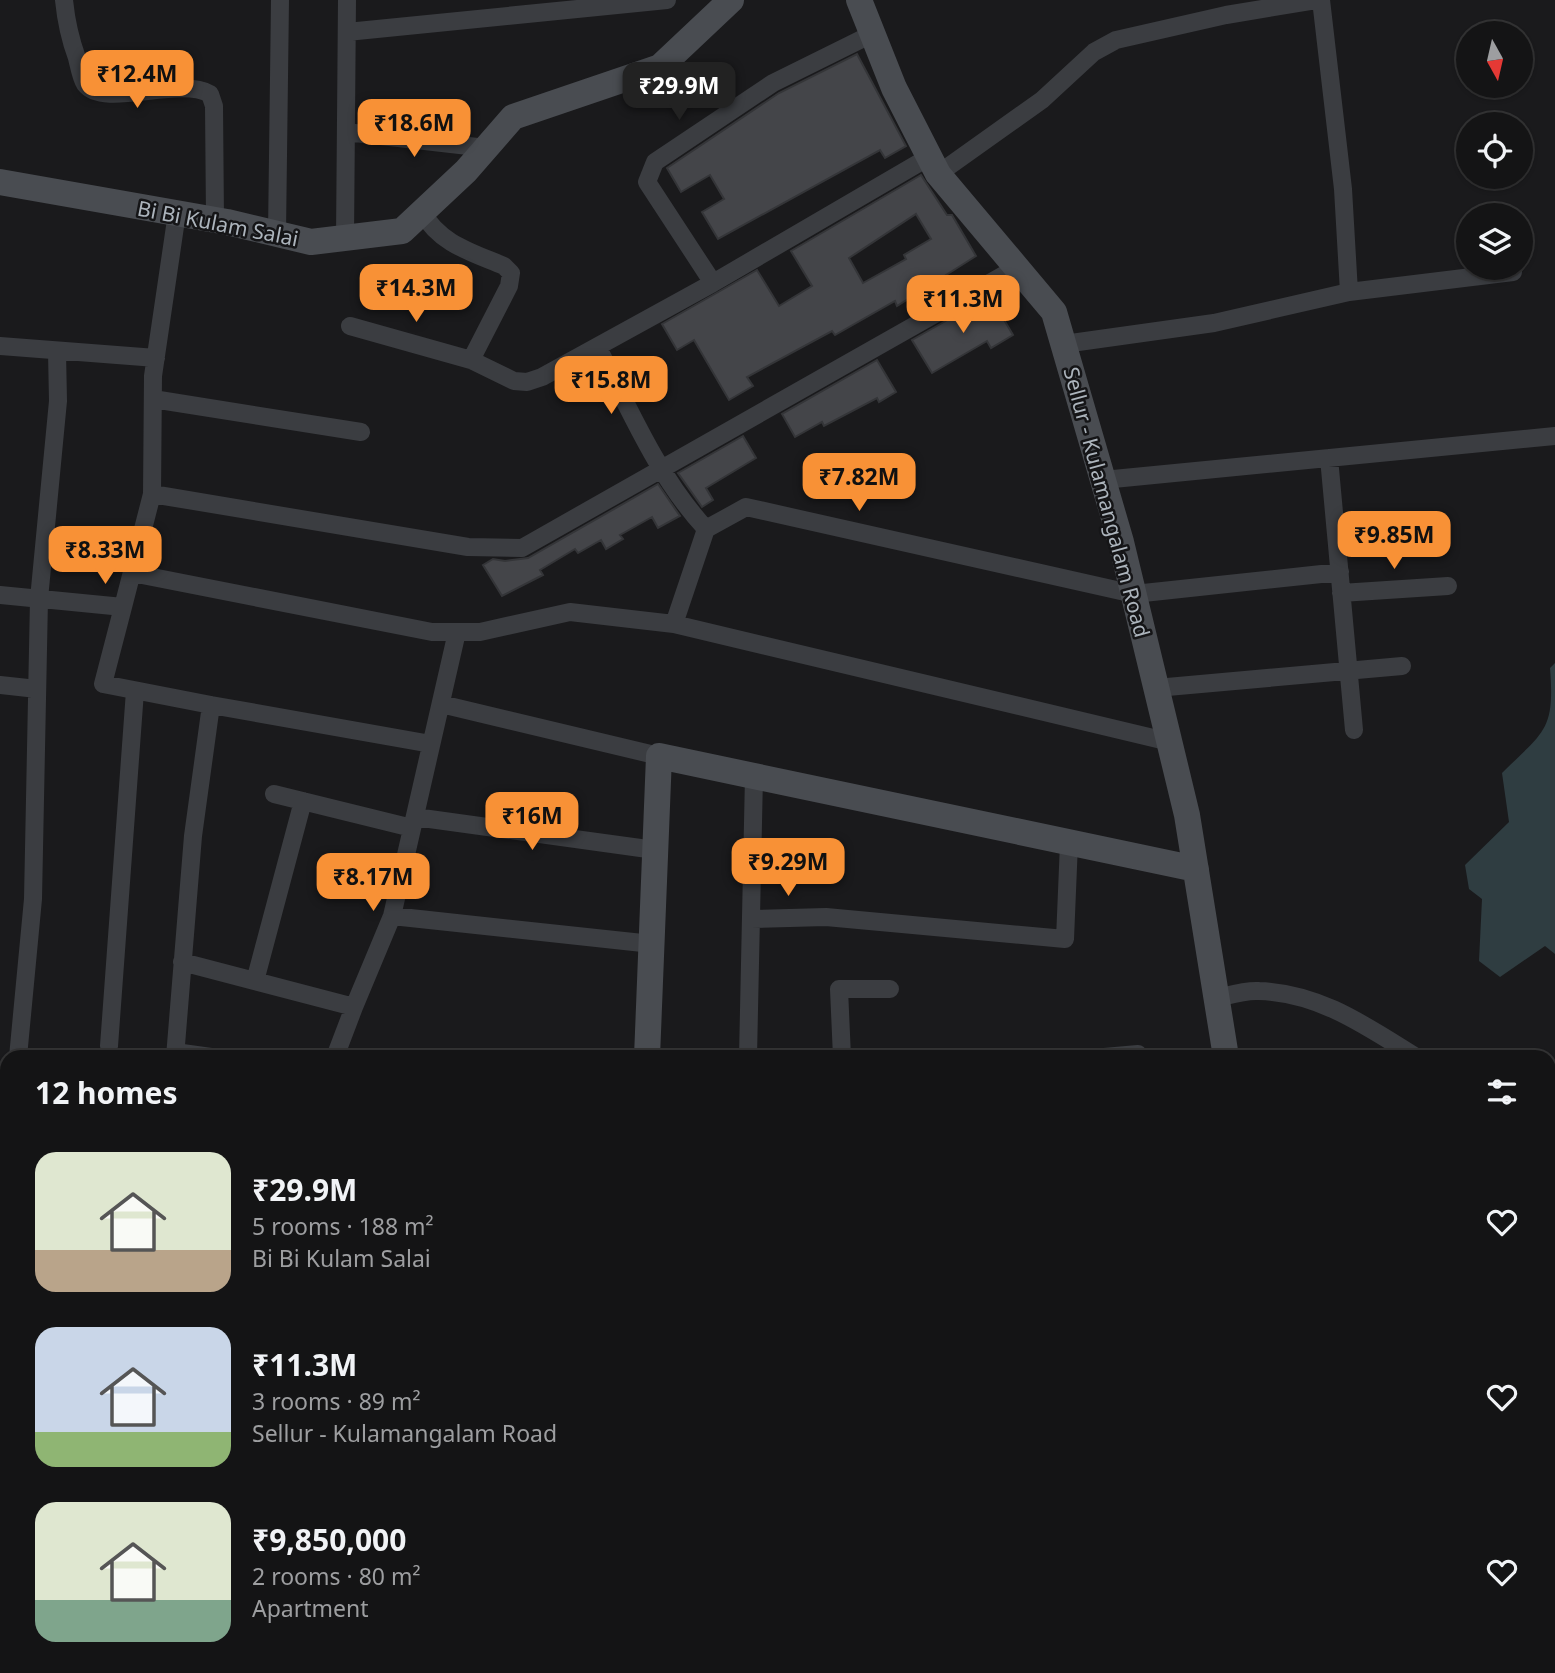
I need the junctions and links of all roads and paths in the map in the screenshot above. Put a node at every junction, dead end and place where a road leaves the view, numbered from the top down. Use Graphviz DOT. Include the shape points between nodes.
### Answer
graph roads {
  1 [pos="64,0"];
  2 [pos="280,0"];
  3 [pos="347,0"];
  4 [pos="667,0"];
  5 [pos="731,0"];
  6 [pos="859,0"];
  7 [pos="1318,0"];
  8 [pos="347,32"];
  9 [pos="872,34"];
  10 [pos="346,132"];
  11 [pos="486,148"];
  12 [pos="934,165"];
  13 [pos="0,182"];
  14 [pos="422,212"];
  15 [pos="177,213"];
  16 [pos="215,219"];
  17 [pos="277,233"];
  18 [pos="345,238"];
  19 [pos="1016,268"];
  20 [pos="1456,279"];
  21 [pos="713,283"];
  22 [pos="1349,292"];
  23 [pos="350,326"];
  24 [pos="1064,344"];
  25 [pos="0,346"];
  26 [pos="598,348"];
  27 [pos="57,352"];
  28 [pos="156,358"];
  29 [pos="471,360"];
  30 [pos="153,399"];
  31 [pos="361,432"];
  32 [pos="1555,436"];
  33 [pos="1329,458"];
  34 [pos="659,468"];
  35 [pos="1103,480"];
  36 [pos="152,494"];
  37 [pos="706,529"];
  38 [pos="1339,572"];
  39 [pos="132,573"];
  40 [pos="1448,586"];
  41 [pos="1341,593"];
  42 [pos="1134,594"];
  43 [pos="0,595"];
  44 [pos="39,599"];
  45 [pos="123,607"];
  46 [pos="674,624"];
  47 [pos="457,632"];
  48 [pos="1402,667"];
  49 [pos="1348,670"];
  50 [pos="0,685"];
  51 [pos="1157,688"];
  52 [pos="37,689"];
  53 [pos="135,691"];
  54 [pos="441,704"];
  55 [pos="211,705"];
  56 [pos="1354,730"];
  57 [pos="1170,742"];
  58 [pos="431,744"];
  59 [pos="659,756"];
  60 [pos="754,776"];
  61 [pos="274,794"];
  62 [pos="303,801"];
  63 [pos="414,822"];
  64 [pos="1069,843"];
  65 [pos="655,850"];
  66 [pos="1196,869"];
  67 [pos="392,916"];
  68 [pos="751,919"];
  69 [pos="652,944"];
  70 [pos="182,962"];
  71 [pos="255,981"];
  72 [pos="890,989"];
  73 [pos="1217,998"];
  74 [pos="354,1007"];
  75 [pos="109,1046"];
  76 [pos="19,1050"];
  77 [pos="175,1050"];
  78 [pos="338,1050"];
  79 [pos="647,1050"];
  80 [pos="748,1050"];
  81 [pos="842,1050"];
  82 [pos="1225,1050"];
  83 [pos="1405,1050"];
  1 -- 16 [label="street" via="85,83 95,91 108,94 183,86 211,94"];
  2 -- 17 [label="street"];
  3 -- 8 [label="street"];
  4 -- 8 [label="street"];
  5 -- 11 [label="street, Bi Bi Kulam Salai" via="660,67 513,117"];
  6 -- 9 [label="street, Sellur - Kulamangalam Road"];
  7 -- 12 [label="street" via="1116,40 1094,52 1042,100"];
  7 -- 22 [label="street" via="1343,189"];
  8 -- 10 [label="street"];
  9 -- 12 [label="street, Sellur - Kulamangalam Road"];
  9 -- 21 [label="street" via="773,83 655,162 648,182"];
  10 -- 11 [label="street"];
  10 -- 18 [label="street"];
  11 -- 14 [label="street, Bi Bi Kulam Salai"];
  12 -- 19 [label="street, Sellur - Kulamangalam Road"];
  12 -- 21 [label="street"];
  13 -- 15 [label="street, Bi Bi Kulam Salai"];
  14 -- 18 [label="street, Bi Bi Kulam Salai" via="402,231"];
  14 -- 29 [label="street" via="442,237 511,273 509,286"];
  15 -- 16 [label="street, Bi Bi Kulam Salai"];
  15 -- 28 [label="street"];
  16 -- 17 [label="street, Bi Bi Kulam Salai"];
  17 -- 18 [label="street, Bi Bi Kulam Salai" via="312,242"];
  19 -- 24 [label="street, Sellur - Kulamangalam Road" via="1054,313"];
  19 -- 34 [label="street"];
  20 -- 22 [label="street"];
  21 -- 26 [label="street"];
  22 -- 24 [label="street" via="1214,323"];
  23 -- 29 [label="street"];
  24 -- 35 [label="street, Sellur - Kulamangalam Road"];
  25 -- 27 [label="street"];
  26 -- 29 [label="street" via="527,382 514,381"];
  26 -- 34 [label="street"];
  27 -- 28 [label="street"];
  27 -- 44 [label="street" via="58,401"];
  28 -- 30 [label="street"];
  30 -- 31 [label="street"];
  30 -- 36 [label="street"];
  32 -- 33 [label="street"];
  33 -- 35 [label="street"];
  33 -- 38 [label="street"];
  34 -- 36 [label="street" via="522,548 468,547"];
  34 -- 37 [label="street"];
  35 -- 42 [label="street, Sellur - Kulamangalam Road"];
  36 -- 39 [label="street"];
  37 -- 42 [label="street" via="746,507"];
  37 -- 46 [label="street"];
  38 -- 41 [label="street"];
  38 -- 42 [label="street"];
  39 -- 45 [label="street"];
  39 -- 47 [label="street" via="432,632"];
  40 -- 41 [label="street"];
  41 -- 49 [label="street"];
  42 -- 51 [label="street, Sellur - Kulamangalam Road"];
  43 -- 44 [label="street"];
  44 -- 45 [label="street"];
  44 -- 52 [label="street"];
  45 -- 53 [label="street" via="103,684"];
  46 -- 47 [label="street" via="570,612 480,632"];
  46 -- 57 [label="street"];
  47 -- 54 [label="street"];
  48 -- 49 [label="street"];
  49 -- 51 [label="street"];
  49 -- 56 [label="street"];
  50 -- 52 [label="street"];
  51 -- 57 [label="street, Sellur - Kulamangalam Road"];
  52 -- 76 [label="street" via="33,899"];
  53 -- 55 [label="street"];
  53 -- 75 [label="street"];
  54 -- 58 [label="street"];
  54 -- 59 [label="street"];
  55 -- 58 [label="street"];
  55 -- 70 [label="street"];
  57 -- 66 [label="street, Sellur - Kulamangalam Road"];
  58 -- 63 [label="street"];
  59 -- 60 [label="street"];
  59 -- 65 [label="street"];
  60 -- 64 [label="street"];
  60 -- 68 [label="street"];
  61 -- 62 [label="street"];
  62 -- 63 [label="street"];
  62 -- 71 [label="street"];
  63 -- 65 [label="street"];
  63 -- 67 [label="street"];
  64 -- 66 [label="street"];
  64 -- 68 [label="street" via="1065,939 826,917"];
  65 -- 69 [label="street"];
  66 -- 73 [label="street, Sellur - Kulamangalam Road"];
  67 -- 69 [label="street"];
  67 -- 74 [label="street"];
  68 -- 80 [label="street"];
  69 -- 79 [label="street"];
  70 -- 71 [label="street"];
  70 -- 77 [label="street"];
  71 -- 74 [label="street"];
  72 -- 81 [label="street" via="838,989"];
  73 -- 82 [label="street, Sellur - Kulamangalam Road"];
  73 -- 83 [label="street" via="1256,990 1297,995 1342,1011"];
  74 -- 78 [label="street"];
}
